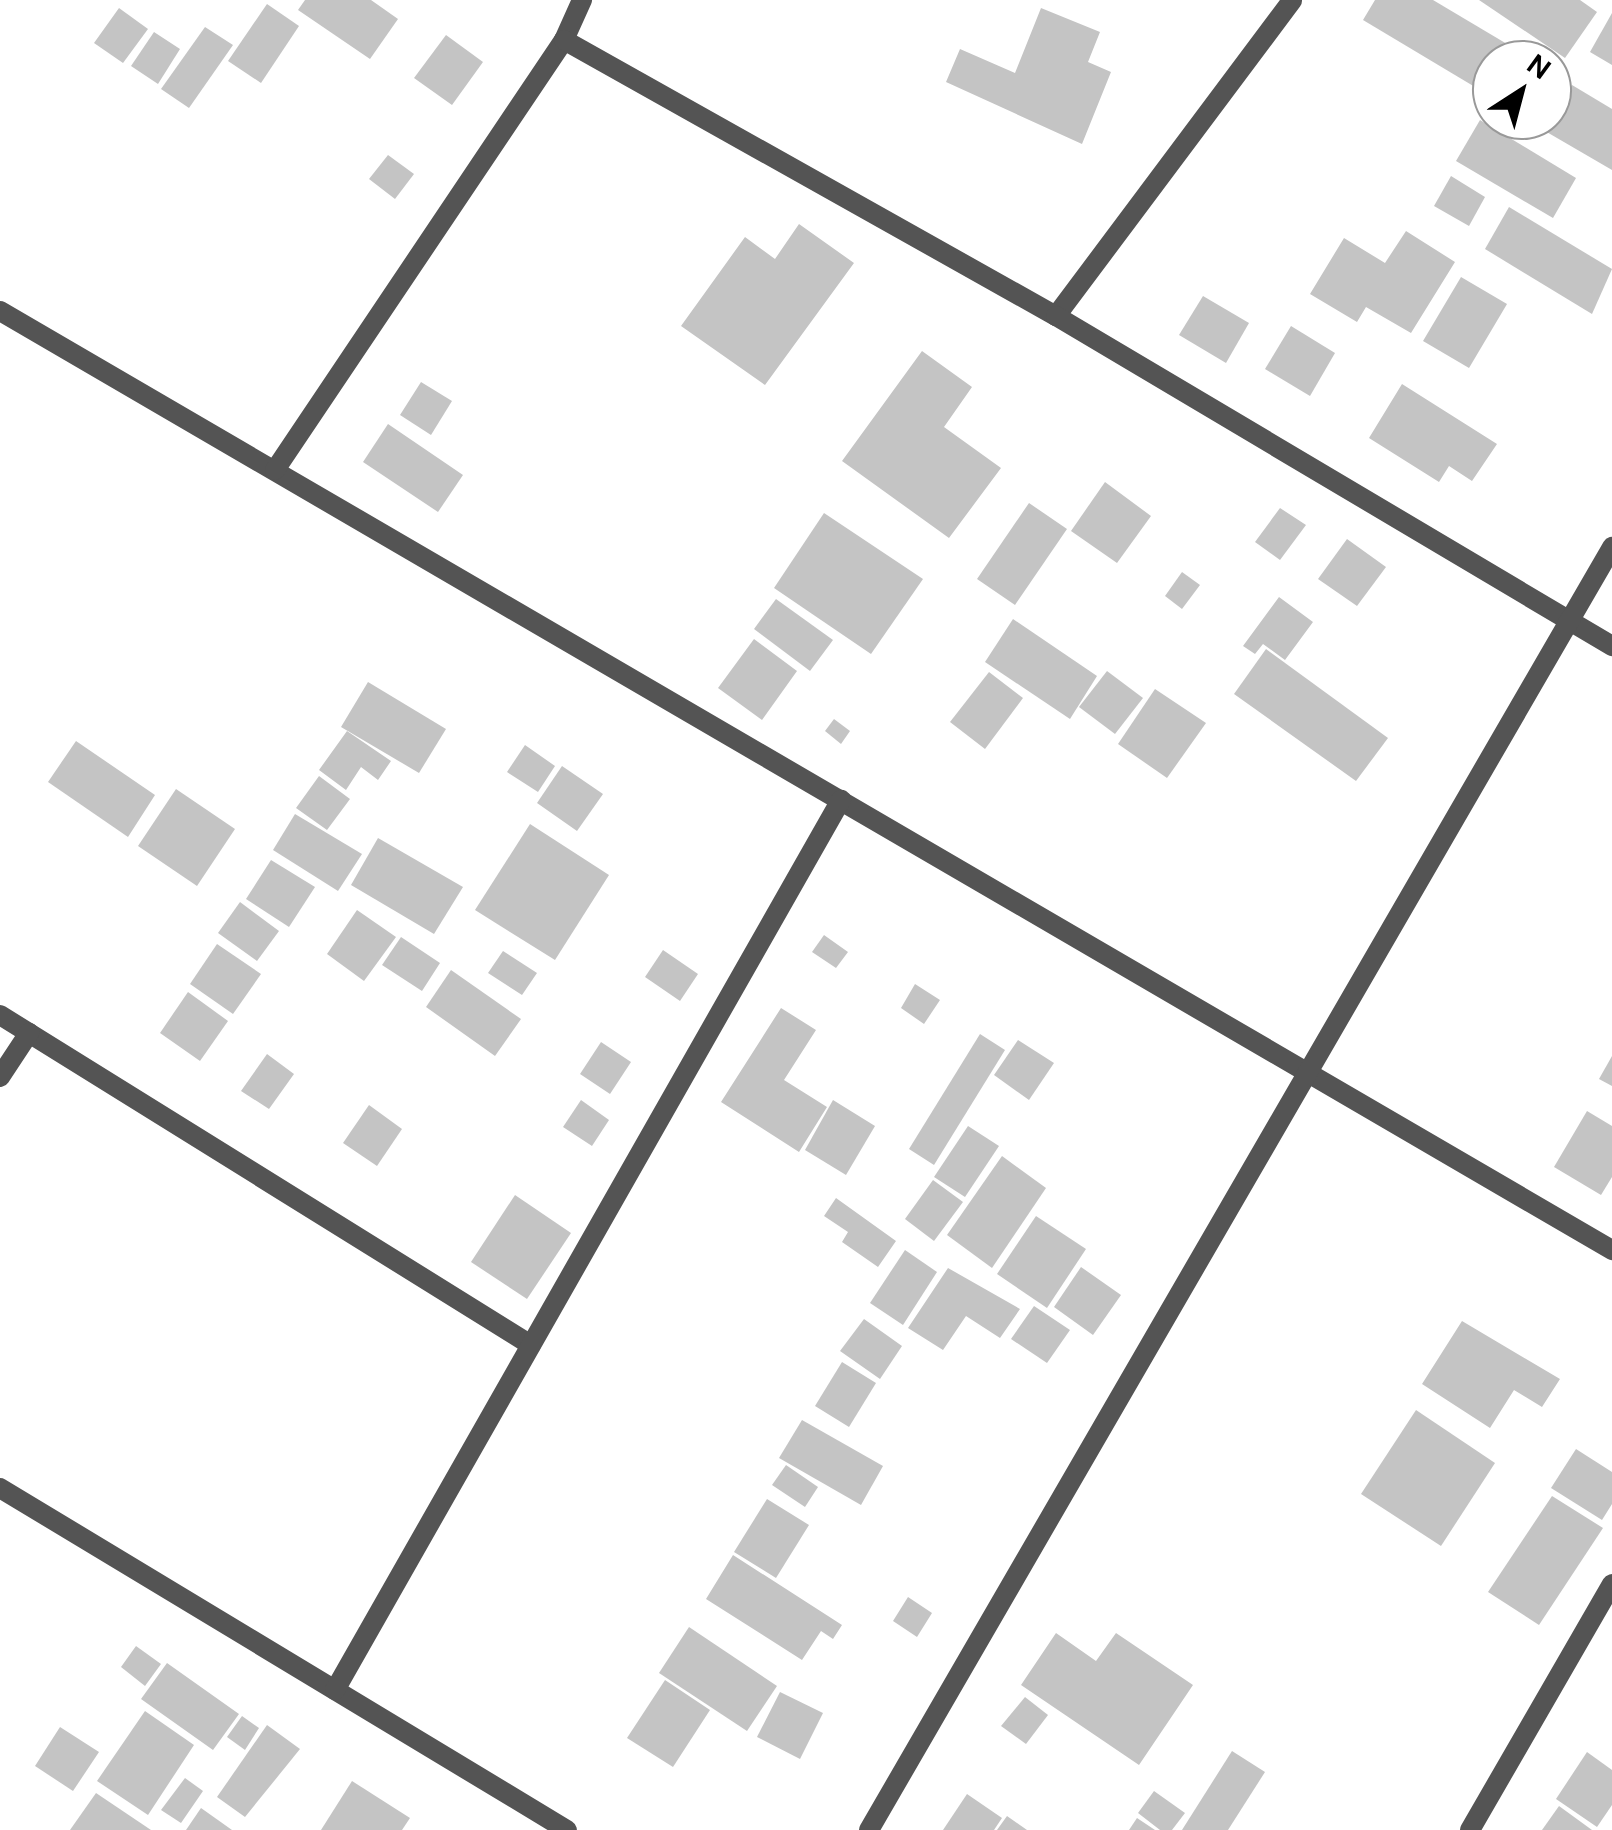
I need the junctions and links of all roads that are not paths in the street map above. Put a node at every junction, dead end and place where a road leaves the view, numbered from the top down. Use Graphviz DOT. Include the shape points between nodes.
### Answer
graph roads {
  1 [pos="582,0"];
  2 [pos="1292,0"];
  3 [pos="564,40"];
  4 [pos="0,311"];
  5 [pos="1056,316"];
  6 [pos="274,470"];
  7 [pos="1612,547"];
  8 [pos="1569,622"];
  9 [pos="1612,646"];
  10 [pos="841,800"];
  11 [pos="0,1015"];
  12 [pos="29,1033"];
  13 [pos="1308,1072"];
  14 [pos="0,1077"];
  15 [pos="1612,1250"];
  16 [pos="531,1345"];
  17 [pos="0,1488"];
  18 [pos="1612,1584"];
  19 [pos="335,1690"];
  20 [pos="567,1830"];
  21 [pos="869,1830"];
  22 [pos="1470,1830"];
  1 -- 3 [label="street"];
  2 -- 5 [label="street"];
  3 -- 5 [label="street"];
  3 -- 6 [label="street"];
  4 -- 6 [label="street"];
  5 -- 8 [label="street"];
  6 -- 10 [label="street"];
  7 -- 8 [label="street"];
  8 -- 9 [label="street"];
  8 -- 13 [label="street"];
  10 -- 13 [label="street"];
  10 -- 16 [label="street"];
  11 -- 12 [label="street"];
  12 -- 14 [label="street"];
  12 -- 16 [label="street"];
  13 -- 15 [label="street"];
  13 -- 21 [label="street"];
  16 -- 19 [label="street"];
  17 -- 19 [label="street"];
  18 -- 22 [label="street"];
  19 -- 20 [label="street"];
}
